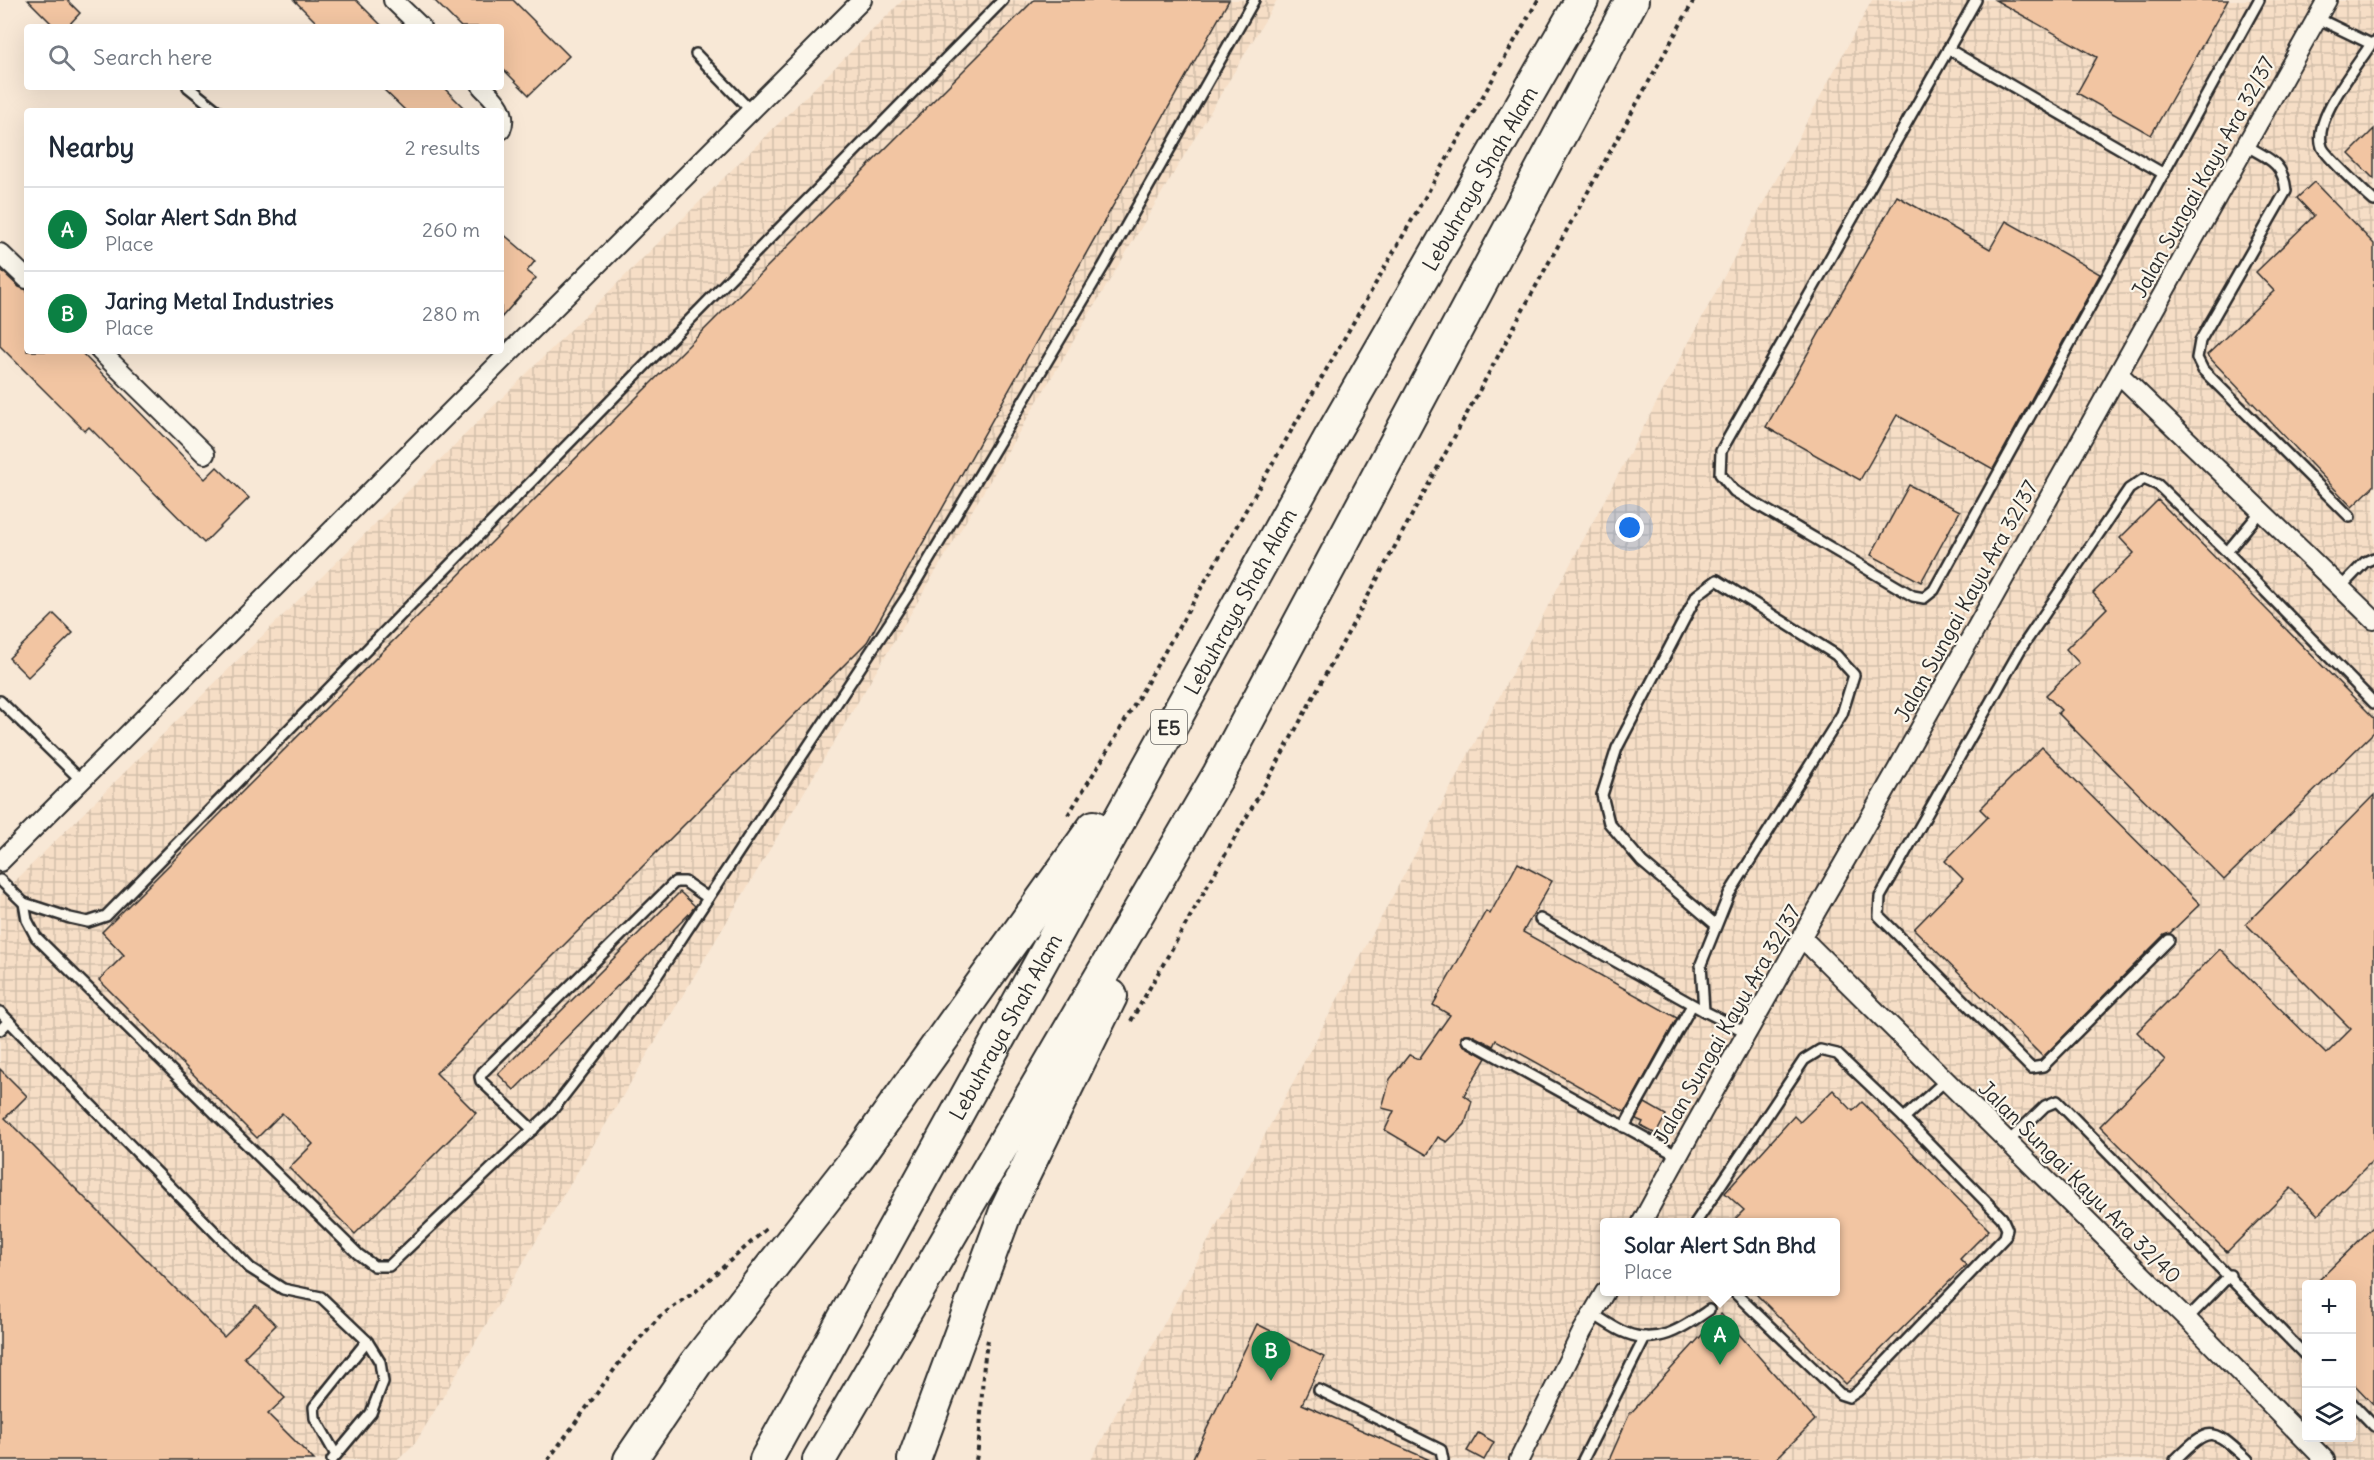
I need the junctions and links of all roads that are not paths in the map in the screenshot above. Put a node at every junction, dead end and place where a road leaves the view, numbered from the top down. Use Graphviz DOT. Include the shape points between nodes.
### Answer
graph roads {
  1 [pos="393,0"];
  2 [pos="862,0"];
  3 [pos="1003,0"];
  4 [pos="1254,0"];
  5 [pos="1582,0"];
  6 [pos="1632,0"];
  7 [pos="1976,0"];
  8 [pos="2259,0"];
  9 [pos="2327,0"];
  10 [pos="2317,18"];
  11 [pos="418,24"];
  12 [pos="2373,43"];
  13 [pos="1948,49"];
  14 [pos="696,54"];
  15 [pos="192,90"];
  16 [pos="485,90"];
  17 [pos="214,108"];
  18 [pos="500,108"];
  19 [pos="751,111"];
  20 [pos="2245,145"];
  21 [pos="2164,174"];
  22 [pos="2374,201"];
  23 [pos="0,253"];
  24 [pos="24,276"];
  25 [pos="504,351"];
  26 [pos="103,354"];
  27 [pos="501,354"];
  28 [pos="2120,375"];
  29 [pos="206,454"];
  30 [pos="2261,511"];
  31 [pos="2350,517"];
  32 [pos="2227,552"];
  33 [pos="2374,558"];
  34 [pos="2341,586"];
  35 [pos="2374,620"];
  36 [pos="1192,685"];
  37 [pos="0,701"];
  38 [pos="2374,704"];
  39 [pos="1219,774"];
  40 [pos="81,781"];
  41 [pos="0,862"];
  42 [pos="0,880"];
  43 [pos="708,898"];
  44 [pos="24,903"];
  45 [pos="1540,919"];
  46 [pos="1716,925"];
  47 [pos="1802,938"];
  48 [pos="2169,940"];
  49 [pos="1692,1005"];
  50 [pos="1704,1011"];
  51 [pos="0,1012"];
  52 [pos="9,1021"];
  53 [pos="0,1030"];
  54 [pos="1746,1032"];
  55 [pos="1467,1040"];
  56 [pos="1946,1081"];
  57 [pos="1904,1118"];
  58 [pos="1624,1127"];
  59 [pos="533,1130"];
  60 [pos="2008,1142"];
  61 [pos="1678,1156"];
  62 [pos="1644,1218"];
  63 [pos="1699,1218"];
  64 [pos="2230,1275"];
  65 [pos="1603,1296"];
  66 [pos="1738,1296"];
  67 [pos="1709,1310"];
  68 [pos="1593,1314"];
  69 [pos="2187,1319"];
  70 [pos="1645,1337"];
  71 [pos="367,1341"];
  72 [pos="2302,1351"];
  73 [pos="1320,1390"];
  74 [pos="2356,1407"];
  75 [pos="2374,1426"];
  76 [pos="334,1457"];
  77 [pos="630,1460"];
  78 [pos="766,1460"];
  79 [pos="819,1460"];
  80 [pos="914,1460"];
  81 [pos="1443,1460"];
  82 [pos="1520,1460"];
  83 [pos="1583,1460"];
  84 [pos="2175,1460"];
  85 [pos="2248,1460"];
  86 [pos="2325,1460"];
  1 -- 11 [label="street"];
  2 -- 19 [label="street"];
  3 -- 44 [label="lane" via="106,916 88,922"];
  4 -- 43 [label="lane" via="1103,267 908,595"];
  5 -- 36 [label="highway, Lebuhraya Shah Alam / E5"];
  6 -- 39 [label="highway"];
  7 -- 13 [label="lane"];
  8 -- 21 [label="lane"];
  9 -- 10 [label="street, Jalan Sungai Kayu Ara 32/37"];
  10 -- 12 [label="lane"];
  10 -- 20 [label="street, Jalan Sungai Kayu Ara 32/37"];
  12 -- 22 [label="lane" via="2325,116 2321,132 2322,148"];
  13 -- 21 [label="lane"];
  13 -- 21 [label="lane" via="1721,451 1720,474 1734,491 1913,596 1924,598 1934,590"];
  14 -- 19 [label="lane"];
  15 -- 17 [label="lane"];
  16 -- 18 [label="street"];
  19 -- 25 [label="street"];
  20 -- 28 [label="street, Jalan Sungai Kayu Ara 32/37"];
  20 -- 31 [label="lane" via="2278,165 2286,191 2200,341 2197,358 2203,370"];
  23 -- 24 [label="street"];
  26 -- 29 [label="street"];
  27 -- 40 [label="street"];
  28 -- 30 [label="street"];
  28 -- 47 [label="street, Jalan Sungai Kayu Ara 32/37"];
  30 -- 32 [label="lane"];
  30 -- 34 [label="street"];
  32 -- 38 [label="lane"];
  32 -- 48 [label="lane" via="2158,485 2144,479 2129,489 2020,650 1880,897 1879,916 2031,1068 2043,1066"];
  33 -- 34 [label="lane"];
  34 -- 35 [label="street"];
  36 -- 77 [label="highway" via="1082,846 857,1158 696,1364"];
  36 -- 78 [label="highway, Lebuhraya Shah Alam / E5"];
  37 -- 40 [label="lane"];
  39 -- 79 [label="highway"];
  39 -- 80 [label="highway" via="1006,1211"];
  40 -- 41 [label="street"];
  42 -- 44 [label="lane"];
  43 -- 59 [label="lane" via="656,977 552,1112"];
  43 -- 59 [label="lane" via="685,882 675,882 483,1072 481,1081"];
  44 -- 59 [label="lane" via="36,937 358,1254 375,1266 389,1266"];
  45 -- 49 [label="lane"];
  46 -- 46 [label="lane" via="1729,894 1842,714 1854,675 1836,655 1716,580 1697,595 1617,748 1602,795 1609,823 1642,862"];
  46 -- 50 [label="lane" via="1701,964"];
  47 -- 54 [label="street, Jalan Sungai Kayu Ara 32/37"];
  47 -- 56 [label="street, Jalan Sungai Kayu Ara 32/40"];
  49 -- 50 [label="lane"];
  49 -- 58 [label="lane"];
  50 -- 54 [label="lane"];
  51 -- 52 [label="lane"];
  52 -- 53 [label="lane"];
  52 -- 71 [label="lane" via="250,1268 283,1289 321,1298"];
  54 -- 61 [label="street, Jalan Sungai Kayu Ara 32/37"];
  55 -- 58 [label="lane"];
  56 -- 57 [label="lane"];
  56 -- 60 [label="street, Jalan Sungai Kayu Ara 32/40"];
  57 -- 63 [label="lane" via="1837,1054 1820,1050 1804,1060"];
  57 -- 66 [label="lane" via="2002,1218 2007,1229 2005,1237 1850,1397 1840,1395"];
  58 -- 61 [label="lane"];
  60 -- 64 [label="lane" via="2045,1106 2057,1101"];
  60 -- 69 [label="street, Jalan Sungai Kayu Ara 32/40"];
  61 -- 62 [label="street, Jalan Sungai Kayu Ara 32/37"];
  64 -- 69 [label="lane"];
  64 -- 72 [label="lane"];
  65 -- 68 [label="street"];
  67 -- 70 [label="lane" via="1675,1333"];
  68 -- 70 [label="lane" via="1626,1334"];
  68 -- 82 [label="street"];
  69 -- 86 [label="street, Jalan Sungai Kayu Ara 32/40"];
  70 -- 83 [label="lane"];
  71 -- 76 [label="lane" via="380,1362 383,1382 371,1413"];
  71 -- 76 [label="lane" via="314,1407 315,1418"];
  73 -- 81 [label="lane" via="1441,1450"];
  74 -- 75 [label="lane"];
  84 -- 85 [label="lane" via="2196,1438 2211,1434 2222,1437"];
}
